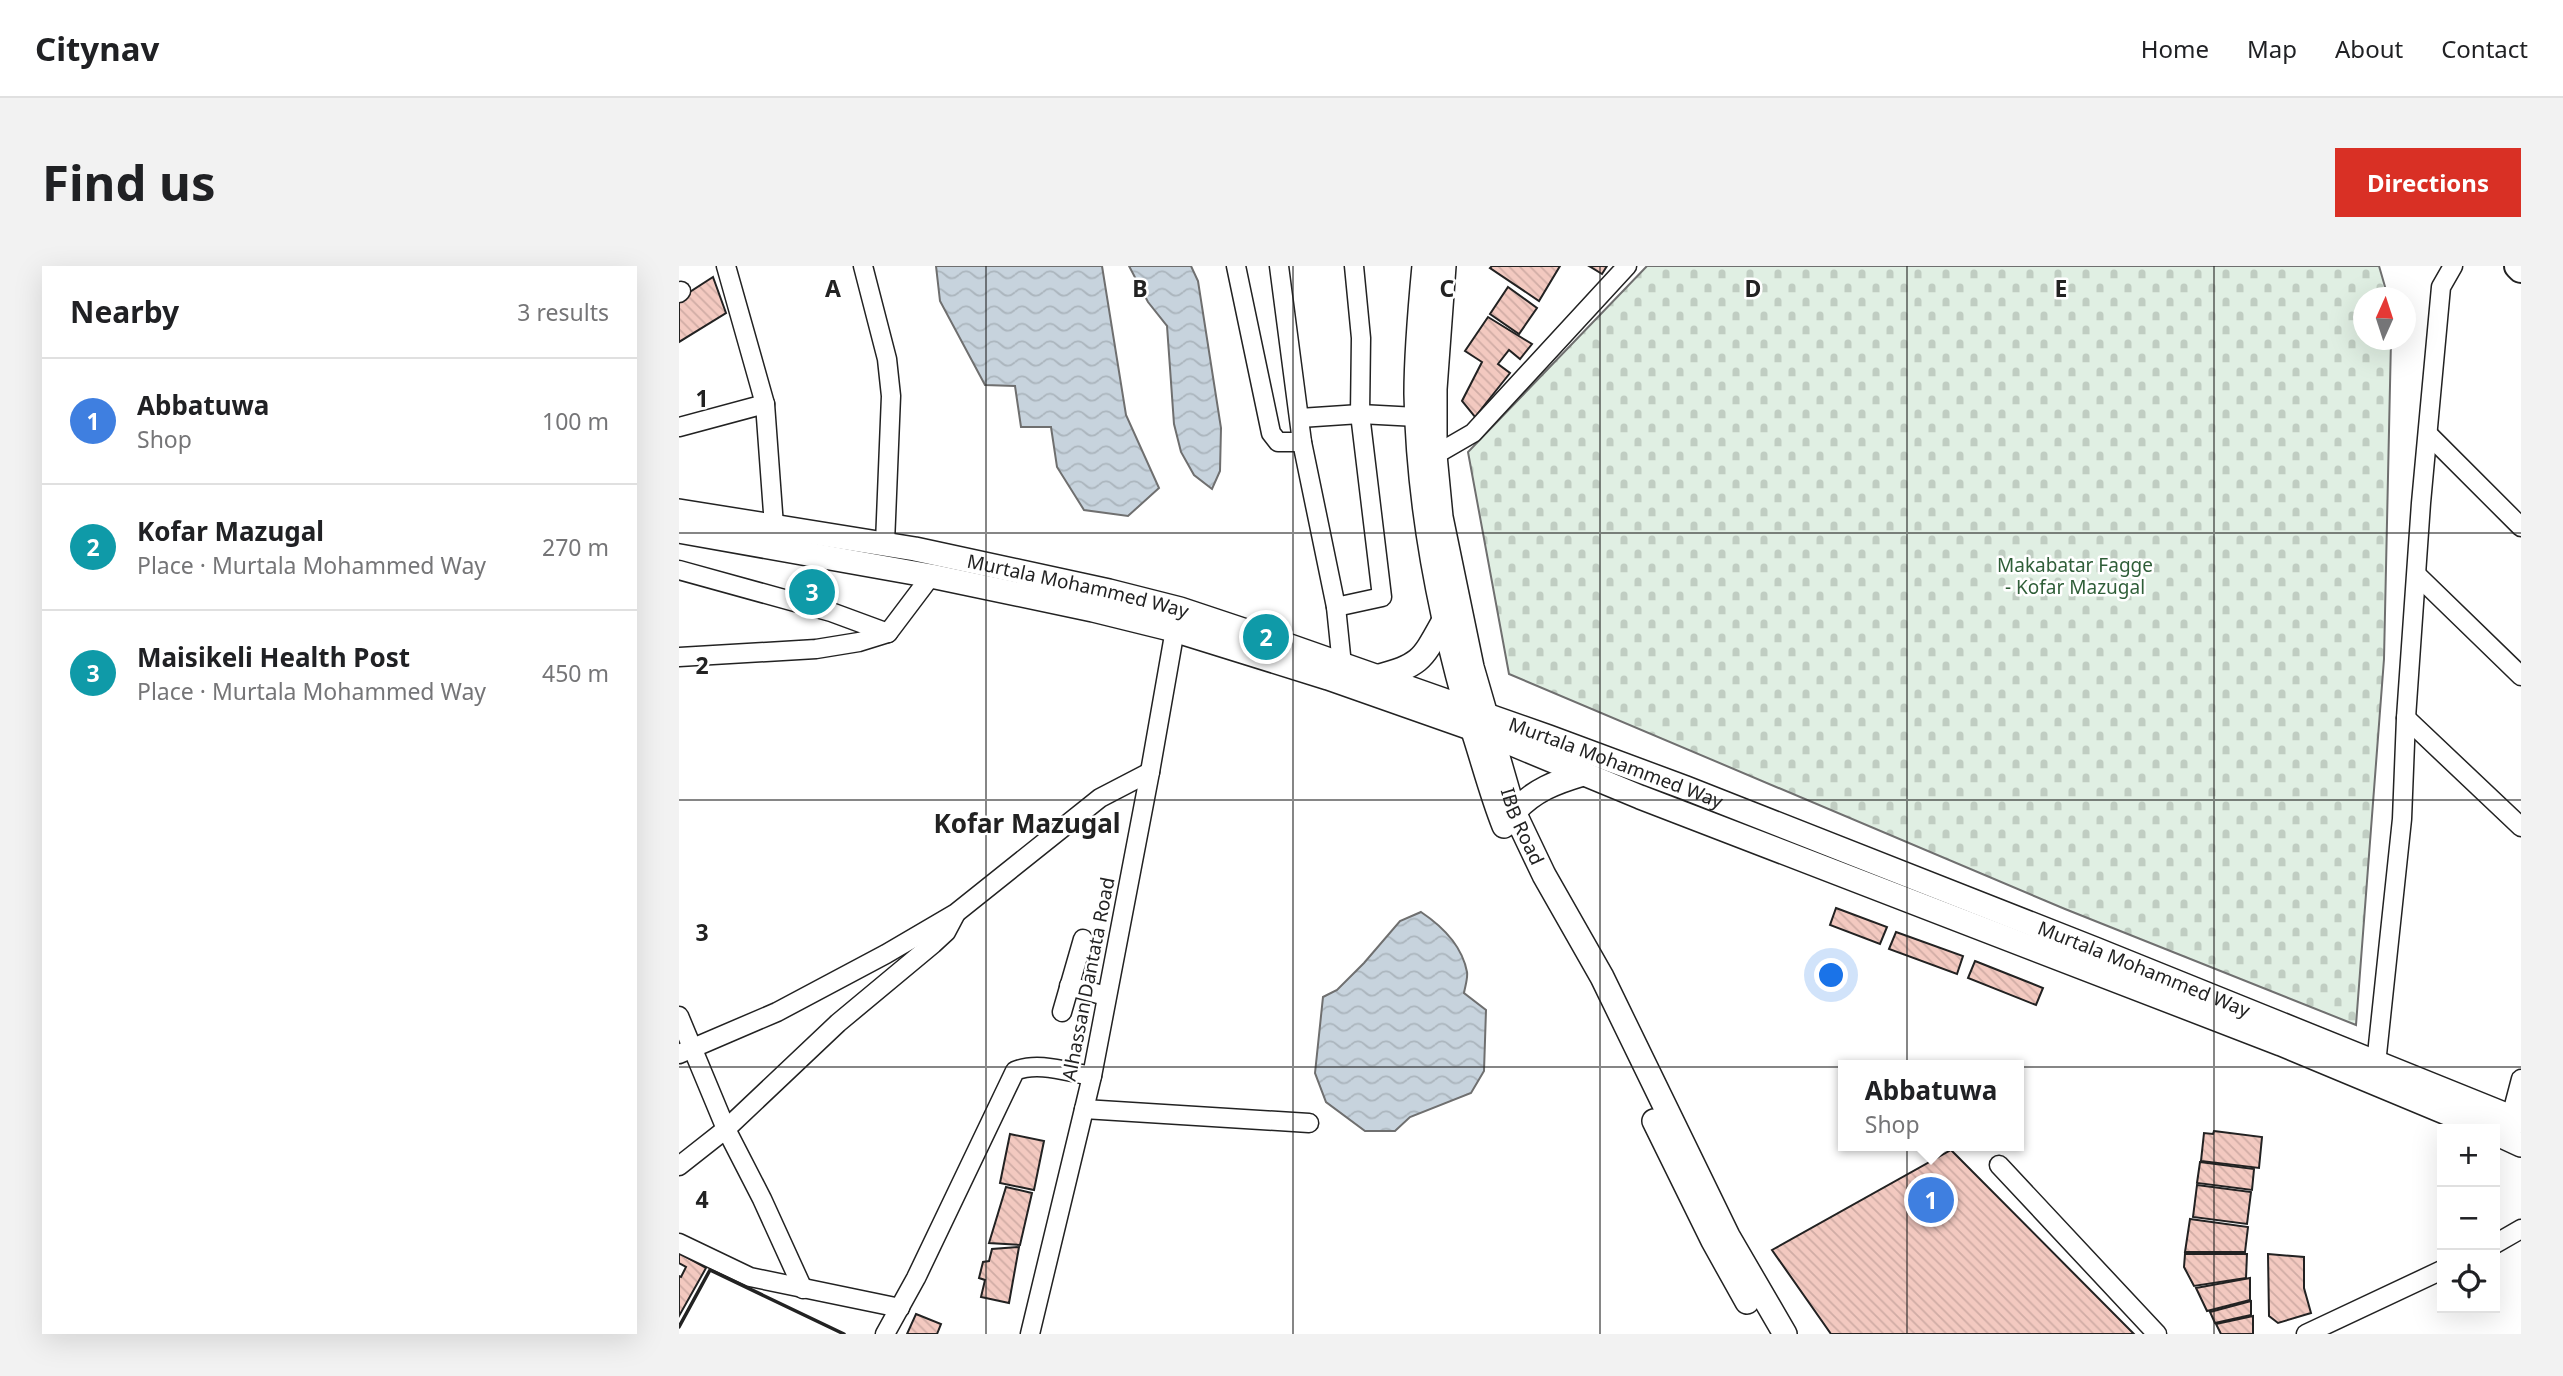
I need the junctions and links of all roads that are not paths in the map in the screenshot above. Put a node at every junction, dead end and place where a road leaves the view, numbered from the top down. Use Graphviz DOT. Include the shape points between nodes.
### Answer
graph roads {
  1 [pos="726,266"];
  2 [pos="863,266"];
  3 [pos="1237,266"];
  4 [pos="1279,266"];
  5 [pos="1354,266"];
  6 [pos="1424,266"];
  7 [pos="1444,266"];
  8 [pos="1627,266"];
  9 [pos="2453,266"];
  10 [pos="765,404"];
  11 [pos="1360,414"];
  12 [pos="1417,417"];
  13 [pos="1300,418"];
  14 [pos="679,427"];
  15 [pos="2428,434"];
  16 [pos="1302,442"];
  17 [pos="1436,455"];
  18 [pos="679,511"];
  19 [pos="774,526"];
  20 [pos="2521,527"];
  21 [pos="679,531"];
  22 [pos="885,543"];
  23 [pos="679,570"];
  24 [pos="2417,575"];
  25 [pos="931,576"];
  26 [pos="1336,607"];
  27 [pos="1177,620"];
  28 [pos="1443,622"];
  29 [pos="888,633"];
  30 [pos="679,657"];
  31 [pos="1342,665"];
  32 [pos="2521,676"];
  33 [pos="1376,677"];
  34 [pos="2406,718"];
  35 [pos="1480,722"];
  36 [pos="1150,772"];
  37 [pos="1583,774"];
  38 [pos="1514,811"];
  39 [pos="2521,827"];
  40 [pos="956,913"];
  41 [pos="1083,939"];
  42 [pos="2091,960"];
  43 [pos="1069,986"];
  44 [pos="1106,996"];
  45 [pos="1062,1012"];
  46 [pos="679,1016"];
  47 [pos="686,1052"];
  48 [pos="2377,1064"];
  49 [pos="1092,1076"];
  50 [pos="2521,1079"];
  51 [pos="1084,1109"];
  52 [pos="1309,1124"];
  53 [pos="2474,1124"];
  54 [pos="2509,1124"];
  55 [pos="726,1129"];
  56 [pos="2521,1145"];
  57 [pos="1999,1165"];
  58 [pos="679,1166"];
  59 [pos="2521,1229"];
  60 [pos="2500,1241"];
  61 [pos="679,1243"];
  62 [pos="2437,1272"];
  63 [pos="803,1289"];
  64 [pos="899,1308"];
  65 [pos="2347,1315"];
  66 [pos="885,1334"];
  67 [pos="1030,1334"];
  68 [pos="1767,1334"];
  69 [pos="1785,1334"];
  70 [pos="2157,1334"];
  71 [pos="2307,1334"];
  72 [pos="2346,1334"];
  1 -- 10 [label="street"];
  2 -- 22 [label="street" via="887,359 891,396"];
  3 -- 16 [label="street" via="1271,433 1277,442"];
  4 -- 13 [label="street"];
  5 -- 11 [label="street" via="1361,338"];
  6 -- 12 [label="main road, IBB Road"];
  7 -- 17 [label="main road, IBB Road" via="1435,389"];
  8 -- 17 [label="street" via="1473,433"];
  9 -- 15 [label="street" via="2441,287"];
  10 -- 14 [label="street"];
  10 -- 19 [label="street"];
  11 -- 12 [label="street"];
  11 -- 13 [label="street"];
  11 -- 26 [label="street" via="1382,597"];
  12 -- 28 [label="main road, IBB Road" via="1425,515"];
  13 -- 16 [label="street"];
  15 -- 20 [label="street"];
  15 -- 24 [label="street"];
  16 -- 26 [label="street"];
  17 -- 35 [label="main road, IBB Road" via="1441,517"];
  18 -- 19 [label="main road, Murtala Mohammed Way"];
  19 -- 22 [label="main road, Murtala Mohammed Way"];
  21 -- 25 [label="main road, Murtala Mohammed Way"];
  22 -- 27 [label="main road, Murtala Mohammed Way" via="1109,591"];
  23 -- 29 [label="street" via="831,612"];
  24 -- 32 [label="street"];
  24 -- 34 [label="street"];
  25 -- 27 [label="main road, Murtala Mohammed Way" via="1093,610"];
  25 -- 29 [label="street"];
  26 -- 31 [label="street"];
  27 -- 31 [label="main road, Murtala Mohammed Way"];
  27 -- 35 [label="main road, Murtala Mohammed Way" via="1328,678"];
  27 -- 36 [label="street, Alhassan Dantata Road"];
  28 -- 33 [label="main road" via="1415,664"];
  28 -- 35 [label="main road, IBB Road"];
  29 -- 30 [label="street" via="816,649"];
  31 -- 33 [label="main road, Murtala Mohammed Way"];
  33 -- 35 [label="main road, Murtala Mohammed Way"];
  34 -- 39 [label="street"];
  34 -- 48 [label="street" via="2402,819"];
  35 -- 37 [label="main road, Murtala Mohammed Way"];
  35 -- 38 [label="main road, IBB Road"];
  35 -- 42 [label="main road, Murtala Mohammed Way" via="1673,783"];
  35 -- 68 [label="main road, IBB Road" via="1497,808 1519,861 1579,967 1713,1241"];
  36 -- 40 [label="street" via="1100,798"];
  36 -- 44 [label="street, Alhassan Dantata Road"];
  37 -- 38 [label="main road" via="1534,793"];
  37 -- 42 [label="main road, Murtala Mohammed Way"];
  38 -- 69 [label="main road, IBB Road" via="1544,876 1602,977 1728,1236"];
  40 -- 47 [label="street" via="777,1012"];
  40 -- 55 [label="street" via="946,932 838,1023"];
  41 -- 43 [label="street"];
  42 -- 48 [label="main road, Murtala Mohammed Way"];
  42 -- 53 [label="main road, Murtala Mohammed Way"];
  43 -- 44 [label="street"];
  43 -- 45 [label="street"];
  44 -- 49 [label="street, Alhassan Dantata Road"];
  46 -- 47 [label="street"];
  47 -- 55 [label="street"];
  48 -- 54 [label="main road, Murtala Mohammed Way"];
  49 -- 51 [label="street, Alhassan Dantata Road"];
  49 -- 64 [label="street" via="1025,1066 1015,1071"];
  50 -- 54 [label="street"];
  51 -- 52 [label="street"];
  51 -- 67 [label="street, Alhassan Dantata Road"];
  54 -- 56 [label="main road, Murtala Mohammed Way"];
  55 -- 58 [label="street"];
  55 -- 63 [label="street"];
  57 -- 70 [label="street"];
  59 -- 60 [label="street"];
  61 -- 63 [label="street" via="750,1277"];
  62 -- 65 [label="street"];
  63 -- 64 [label="street"];
  64 -- 66 [label="street"];
  65 -- 71 [label="street"];
  65 -- 72 [label="street"];
}
